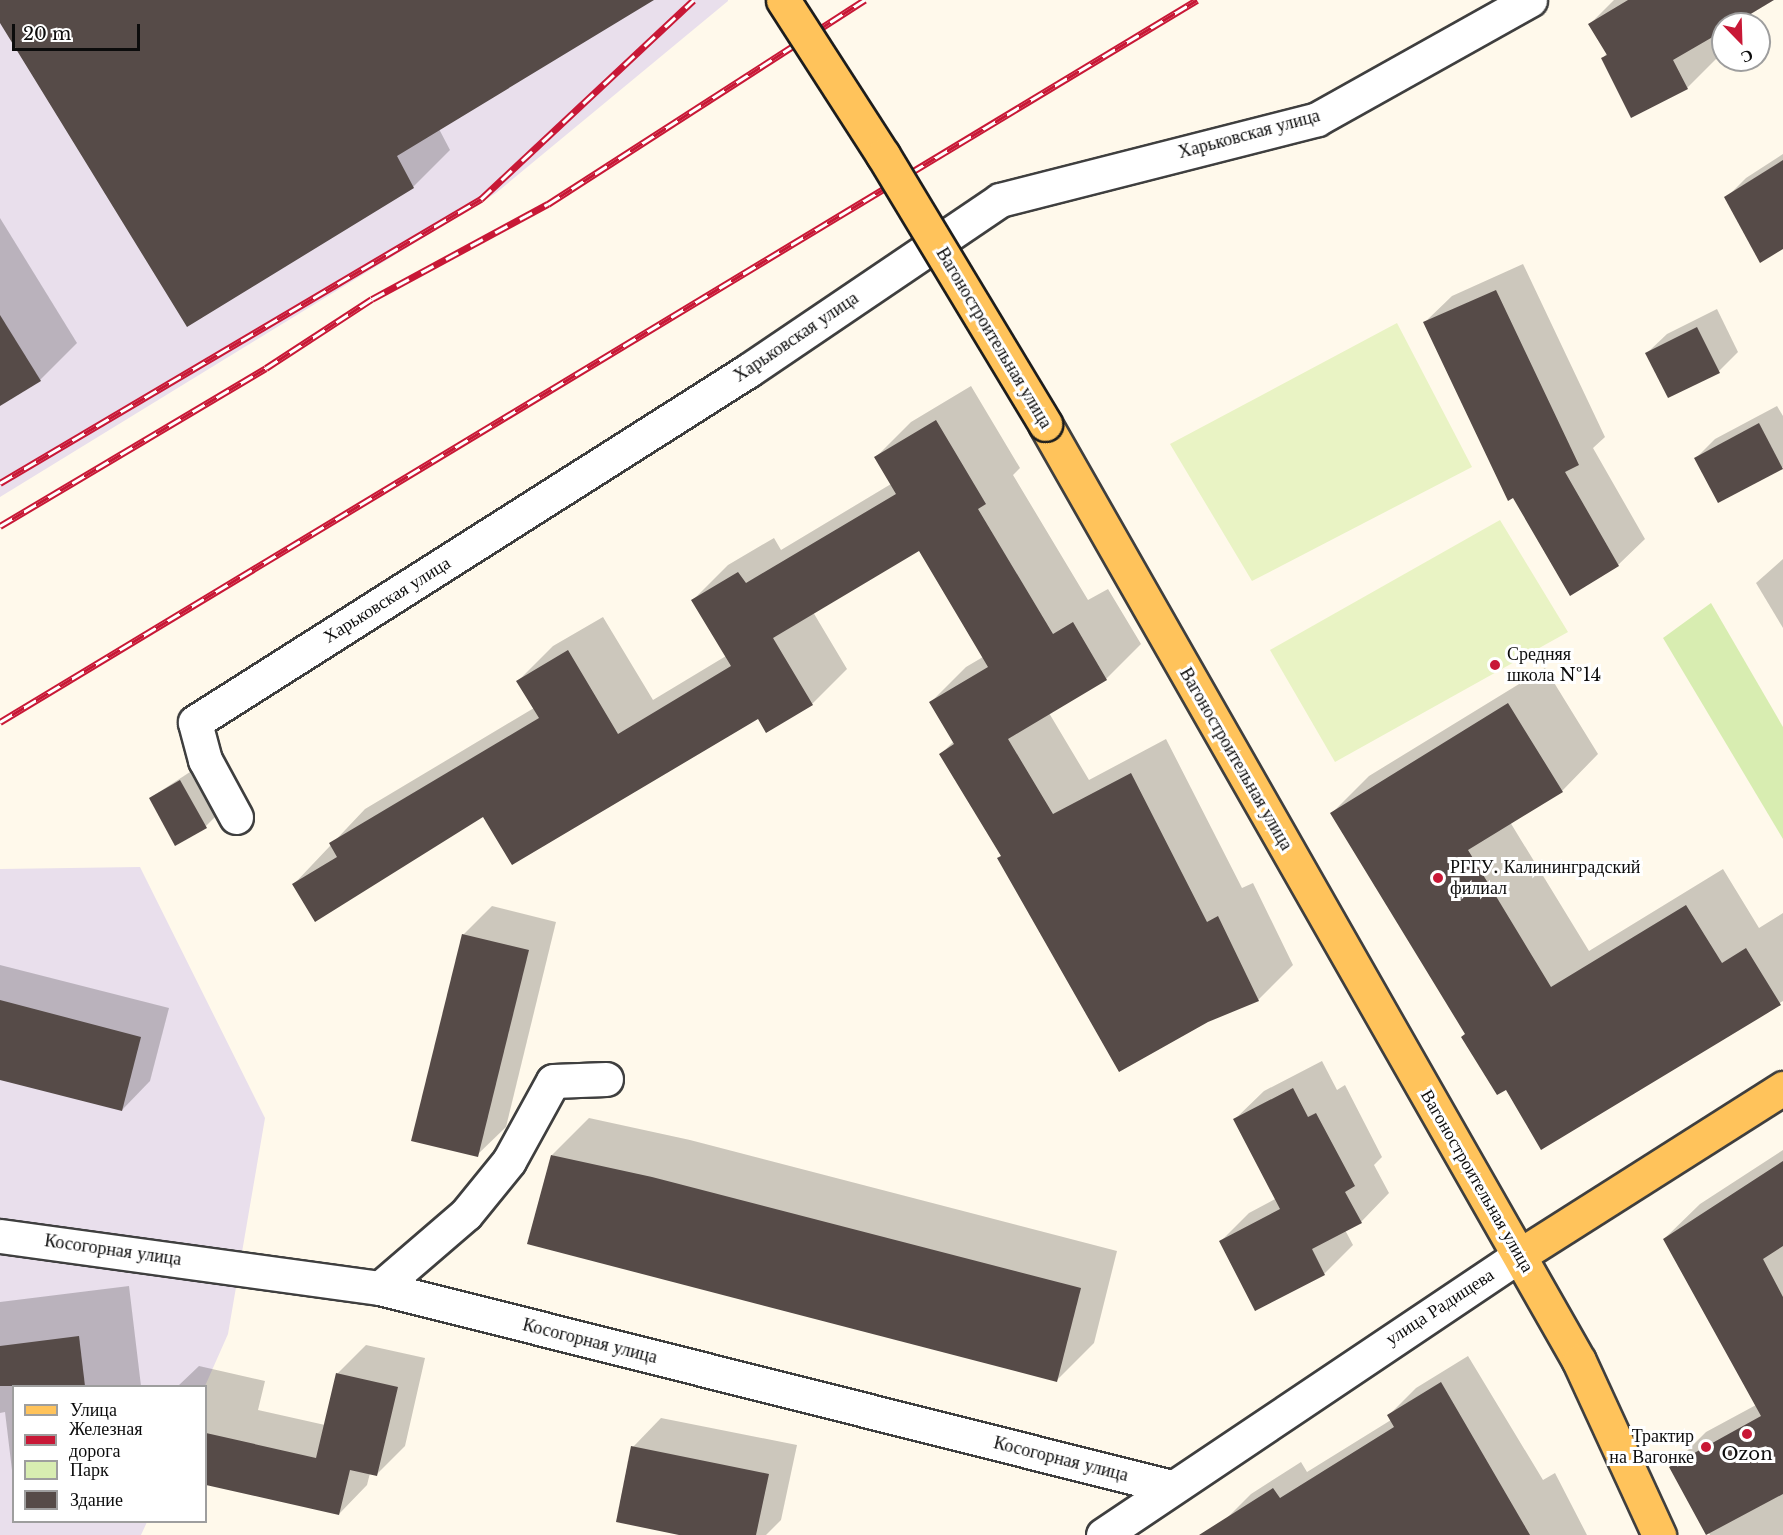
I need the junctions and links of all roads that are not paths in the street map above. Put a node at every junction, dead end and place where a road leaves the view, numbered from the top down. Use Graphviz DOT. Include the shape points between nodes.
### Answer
graph roads {
  1 [pos="783,0"];
  2 [pos="1530,0"];
  3 [pos="236,817"];
  4 [pos="606,1079"];
  5 [pos="1783,1088"];
  6 [pos="0,1236"];
  7 [pos="1520,1255"];
  8 [pos="380,1288"];
  9 [pos="1171,1487"];
  10 [pos="1103,1535"];
  11 [pos="1659,1535"];
  1 -- 7 [label="main road, Вагоностроительная улица, bridge" via="895,175 1045,424"];
  2 -- 3 [label="street, Харьковская улица" via="1317,119 1000,200 749,370 195,722 205,760"];
  4 -- 8 [label="street" via="553,1081 509,1161 466,1214"];
  5 -- 7 [label="main road, улица Радищева"];
  6 -- 8 [label="street, Косогорная улица"];
  7 -- 9 [label="street, улица Радищева"];
  7 -- 11 [label="main road, Вагоностроительная улица" via="1579,1361"];
  8 -- 9 [label="street, Косогорная улица"];
  9 -- 10 [label="street, улица Радищева"];
}
